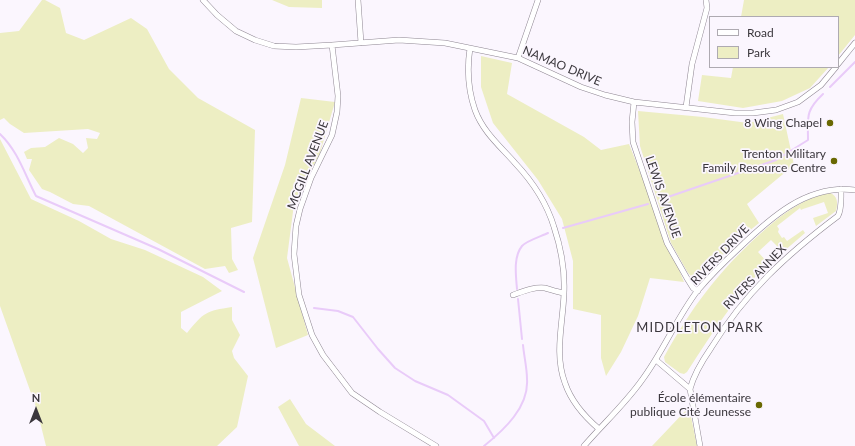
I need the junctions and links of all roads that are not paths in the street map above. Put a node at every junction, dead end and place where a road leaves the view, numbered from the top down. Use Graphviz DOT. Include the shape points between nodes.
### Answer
graph roads {
  1 [pos="203,0"];
  2 [pos="358,0"];
  3 [pos="538,0"];
  4 [pos="706,0"];
  5 [pos="361,43"];
  6 [pos="855,43"];
  7 [pos="332,46"];
  8 [pos="470,48"];
  9 [pos="518,58"];
  10 [pos="839,63"];
  11 [pos="835,68"];
  12 [pos="634,102"];
  13 [pos="686,107"];
  14 [pos="841,189"];
  15 [pos="855,190"];
  16 [pos="698,291"];
  17 [pos="564,293"];
  18 [pos="513,295"];
  19 [pos="656,360"];
  20 [pos="690,389"];
  21 [pos="599,429"];
  22 [pos="436,446"];
  23 [pos="584,446"];
  24 [pos="700,446"];
  1 -- 7 [label="street, NAMAO DRIVE" via="236,31 255,40 274,46"];
  2 -- 5 [label="street"];
  3 -- 9 [label="street"];
  4 -- 13 [label="street" via="707,8 692,64"];
  5 -- 7 [label="street, NAMAO DRIVE"];
  5 -- 8 [label="street, NAMAO DRIVE" via="399,40 445,43"];
  6 -- 10 [label="street"];
  7 -- 22 [label="street, MCGILL AVENUE" via="338,96 337,112 332,135 311,178 296,226 294,254 299,295 305,317 320,348 352,393"];
  8 -- 9 [label="street, NAMAO DRIVE"];
  8 -- 17 [label="street" via="469,90 475,111 486,131 527,176 546,207 560,251"];
  9 -- 12 [label="street, NAMAO DRIVE" via="581,87"];
  11 -- 13 [label="street, NAMAO DRIVE" via="821,85 798,102 776,110 735,113"];
  12 -- 13 [label="street, NAMAO DRIVE"];
  12 -- 16 [label="street, LEWIS AVENUE" via="634,142 667,243 693,288"];
  14 -- 15 [label="street, RIVERS DRIVE"];
  14 -- 16 [label="street, RIVERS DRIVE" via="810,195 776,215 719,267"];
  14 -- 20 [label="street, RIVERS ANNEX" via="842,205 838,216 803,242 746,298 715,340 694,375"];
  16 -- 19 [label="street, RIVERS DRIVE"];
  17 -- 18 [label="street" via="536,288"];
  17 -- 21 [label="street" via="561,370 565,383 580,409"];
  19 -- 20 [label="street"];
  19 -- 21 [label="street, RIVERS DRIVE" via="630,397"];
  20 -- 24 [label="street"];
  21 -- 23 [label="street, RIVERS DRIVE"];
}
